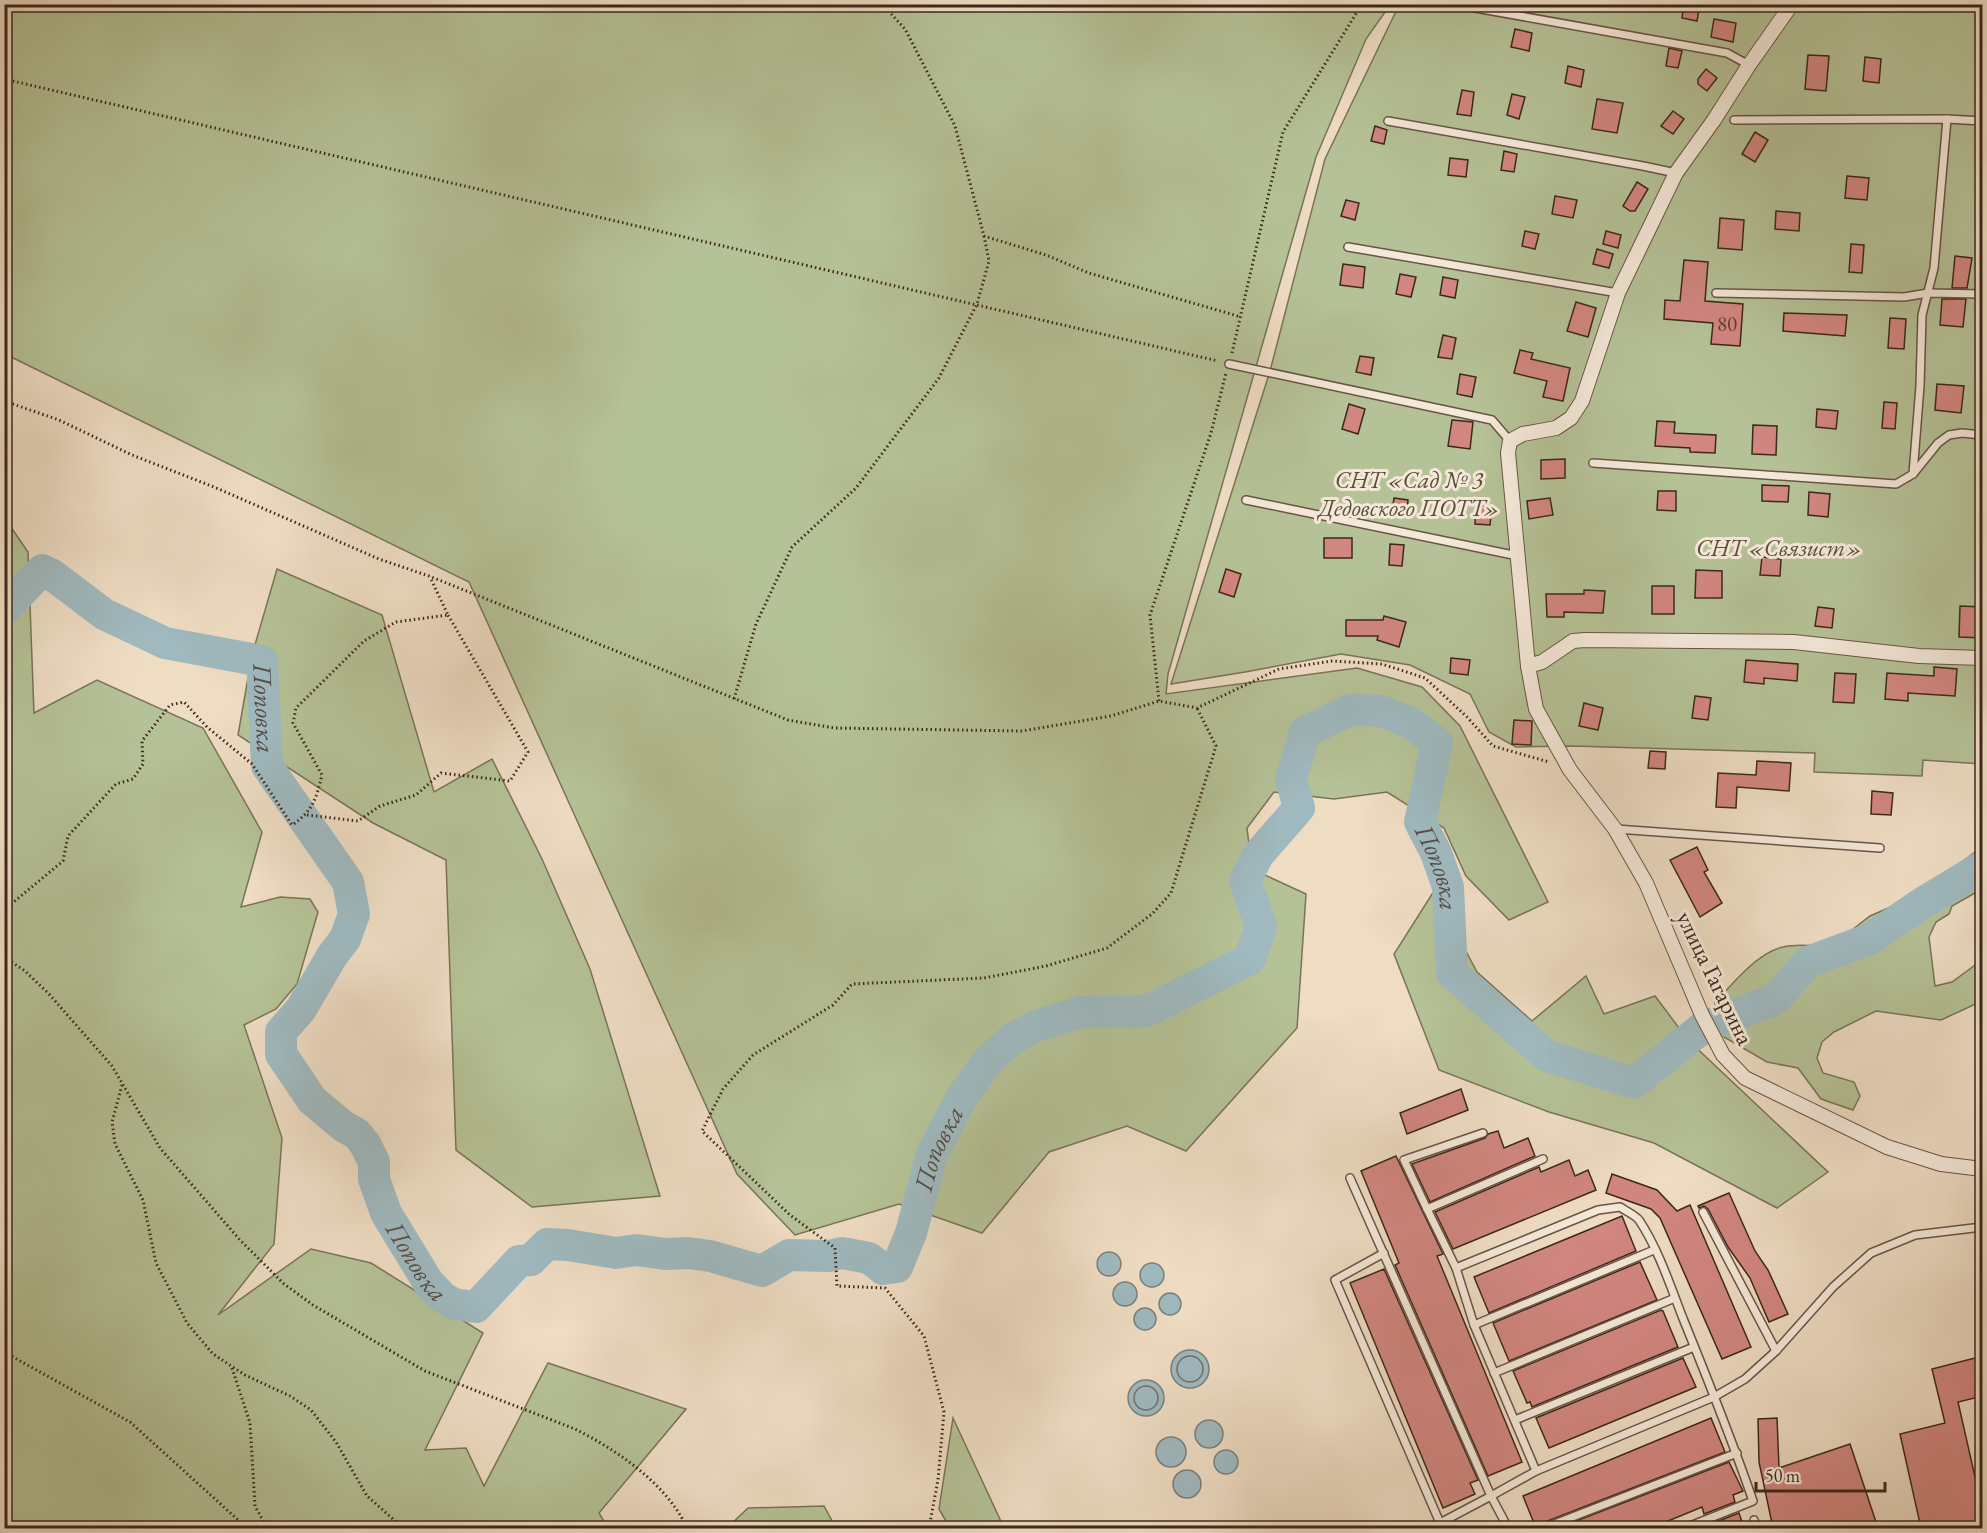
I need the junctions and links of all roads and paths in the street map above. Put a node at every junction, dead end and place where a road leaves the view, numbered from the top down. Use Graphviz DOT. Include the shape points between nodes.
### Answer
graph roads {
  1 [pos="882,4"];
  2 [pos="1362,4"];
  3 [pos="1453,4"];
  4 [pos="1792,4"];
  5 [pos="1749,65"];
  6 [pos="4,79"];
  7 [pos="1947,119"];
  8 [pos="1734,120"];
  9 [pos="1388,121"];
  10 [pos="1983,121"];
  11 [pos="1676,173"];
  12 [pos="984,236"];
  13 [pos="1348,247"];
  14 [pos="1618,293"];
  15 [pos="1716,293"];
  16 [pos="1928,293"];
  17 [pos="1983,294"];
  18 [pos="977,304"];
  19 [pos="1241,317"];
  20 [pos="1229,364"];
  21 [pos="4,401"];
  22 [pos="1983,435"];
  23 [pos="1510,441"];
  24 [pos="1593,463"];
  25 [pos="1913,474"];
  26 [pos="1246,500"];
  27 [pos="1518,556"];
  28 [pos="429,576"];
  29 [pos="448,615"];
  30 [pos="1983,658"];
  31 [pos="1528,666"];
  32 [pos="734,699"];
  33 [pos="1159,701"];
  34 [pos="1197,708"];
  35 [pos="1570,770"];
  36 [pos="307,815"];
  37 [pos="1615,829"];
  38 [pos="1880,848"];
  39 [pos="4,910"];
  40 [pos="4,957"];
  41 [pos="122,1084"];
  42 [pos="1483,1133"];
  43 [pos="1543,1159"];
  44 [pos="1983,1169"];
  45 [pos="1350,1178"];
  46 [pos="1427,1209"];
  47 [pos="1703,1212"];
  48 [pos="1983,1227"];
  49 [pos="1654,1250"];
  50 [pos="1384,1253"];
  51 [pos="1455,1268"];
  52 [pos="1675,1299"];
  53 [pos="1474,1325"];
  54 [pos="1694,1347"];
  55 [pos="1776,1351"];
  56 [pos="4,1352"];
  57 [pos="231,1366"];
  58 [pos="1494,1373"];
  59 [pos="1714,1397"];
  60 [pos="1515,1420"];
  61 [pos="1737,1453"];
  62 [pos="1536,1471"];
  63 [pos="1491,1496"];
  64 [pos="1754,1520"];
  65 [pos="247,1528"];
  66 [pos="267,1528"];
  67 [pos="403,1528"];
  68 [pos="687,1528"];
  69 [pos="929,1528"];
  70 [pos="1508,1528"];
  71 [pos="1544,1528"];
  72 [pos="1685,1528"];
  73 [pos="1757,1528"];
  1 -- 12 [label="path" via="905,29 955,126"];
  2 -- 19 [label="path" via="1283,132"];
  3 -- 5 [label="lane" via="1727,53"];
  4 -- 5 [label="street"];
  5 -- 11 [label="street"];
  6 -- 18 [label="path"];
  7 -- 8 [label="lane"];
  7 -- 10 [label="lane"];
  7 -- 16 [label="lane" via="1934,268"];
  9 -- 11 [label="lane"];
  11 -- 14 [label="street"];
  12 -- 18 [label="path" via="989,261"];
  12 -- 19 [label="path" via="1089,273"];
  13 -- 14 [label="lane"];
  14 -- 23 [label="street" via="1582,401 1571,418 1556,428 1523,434"];
  15 -- 16 [label="lane" via="1904,297"];
  16 -- 17 [label="lane"];
  16 -- 25 [label="lane" via="1922,315"];
  18 -- 20 [label="path"];
  18 -- 32 [label="path" via="939,378 856,488 792,547 756,624"];
  19 -- 20 [label="path"];
  20 -- 23 [label="lane" via="1491,420"];
  20 -- 33 [label="path" via="1211,433 1150,615"];
  21 -- 28 [label="path" via="60,420 132,455 379,559"];
  22 -- 25 [label="lane" via="1949,435"];
  23 -- 27 [label="street, улица Гагарина"];
  24 -- 25 [label="lane" via="1896,484"];
  26 -- 27 [label="lane"];
  27 -- 31 [label="street, улица Гагарина"];
  28 -- 29 [label="path"];
  28 -- 32 [label="path"];
  29 -- 36 [label="path" via="396,622 364,641 296,708 293,723 322,775"];
  29 -- 36 [label="path" via="528,752 510,781 441,773 416,795 380,806 358,821"];
  30 -- 31 [label="street" via="1919,656 1794,642 1585,640 1574,641 1542,662"];
  31 -- 35 [label="street, улица Гагарина" via="1536,709"];
  32 -- 33 [label="path" via="788,720 834,728 1022,731 1111,716"];
  33 -- 34 [label="path"];
  34 -- 35 [label="path" via="1279,669 1332,661 1382,664 1425,678 1493,746"];
  34 -- 69 [label="path" via="1216,746 1171,893 1152,914 1107,948 1046,966 984,978 852,984 833,1005 753,1055 723,1089 702,1131 790,1215 835,1248 837,1286 885,1288 924,1336 944,1412 939,1480"];
  35 -- 37 [label="street, улица Гагарина"];
  36 -- 39 [label="path" via="292,825 252,764 184,702 170,705 142,741 143,764 134,779 116,784 68,836 63,861"];
  37 -- 38 [label="lane"];
  37 -- 44 [label="street, улица Гагарина" via="1646,883 1702,1015 1723,1055 1745,1078 1887,1147 1941,1164"];
  40 -- 41 [label="path" via="50,994 112,1066"];
  41 -- 57 [label="path" via="112,1122 115,1144 143,1200 156,1263 187,1323 213,1354"];
  41 -- 68 [label="path" via="160,1148 284,1284 425,1371 598,1441 647,1475 682,1516"];
  42 -- 46 [label="lane" via="1404,1160"];
  43 -- 46 [label="lane"];
  45 -- 50 [label="lane"];
  46 -- 51 [label="lane"];
  47 -- 55 [label="lane"];
  48 -- 55 [label="lane" via="1915,1235 1871,1253 1833,1287"];
  49 -- 51 [label="lane" via="1638,1218 1620,1207 1598,1210"];
  49 -- 52 [label="lane"];
  49 -- 53 [label="lane"];
  50 -- 63 [label="lane"];
  50 -- 63 [label="lane" via="1335,1280 1440,1523"];
  51 -- 53 [label="lane"];
  52 -- 54 [label="lane"];
  52 -- 58 [label="lane"];
  53 -- 58 [label="lane"];
  54 -- 59 [label="lane"];
  54 -- 60 [label="lane"];
  55 -- 59 [label="lane" via="1745,1379"];
  56 -- 65 [label="path" via="130,1422"];
  57 -- 66 [label="path" via="250,1423 255,1506"];
  57 -- 67 [label="path" via="311,1410 336,1442 366,1496"];
  58 -- 60 [label="lane"];
  59 -- 61 [label="lane"];
  59 -- 62 [label="lane"];
  60 -- 62 [label="lane"];
  61 -- 71 [label="lane"];
  61 -- 72 [label="lane" via="1753,1501"];
  62 -- 63 [label="lane"];
  63 -- 70 [label="lane"];
  64 -- 73 [label="lane"];
}
